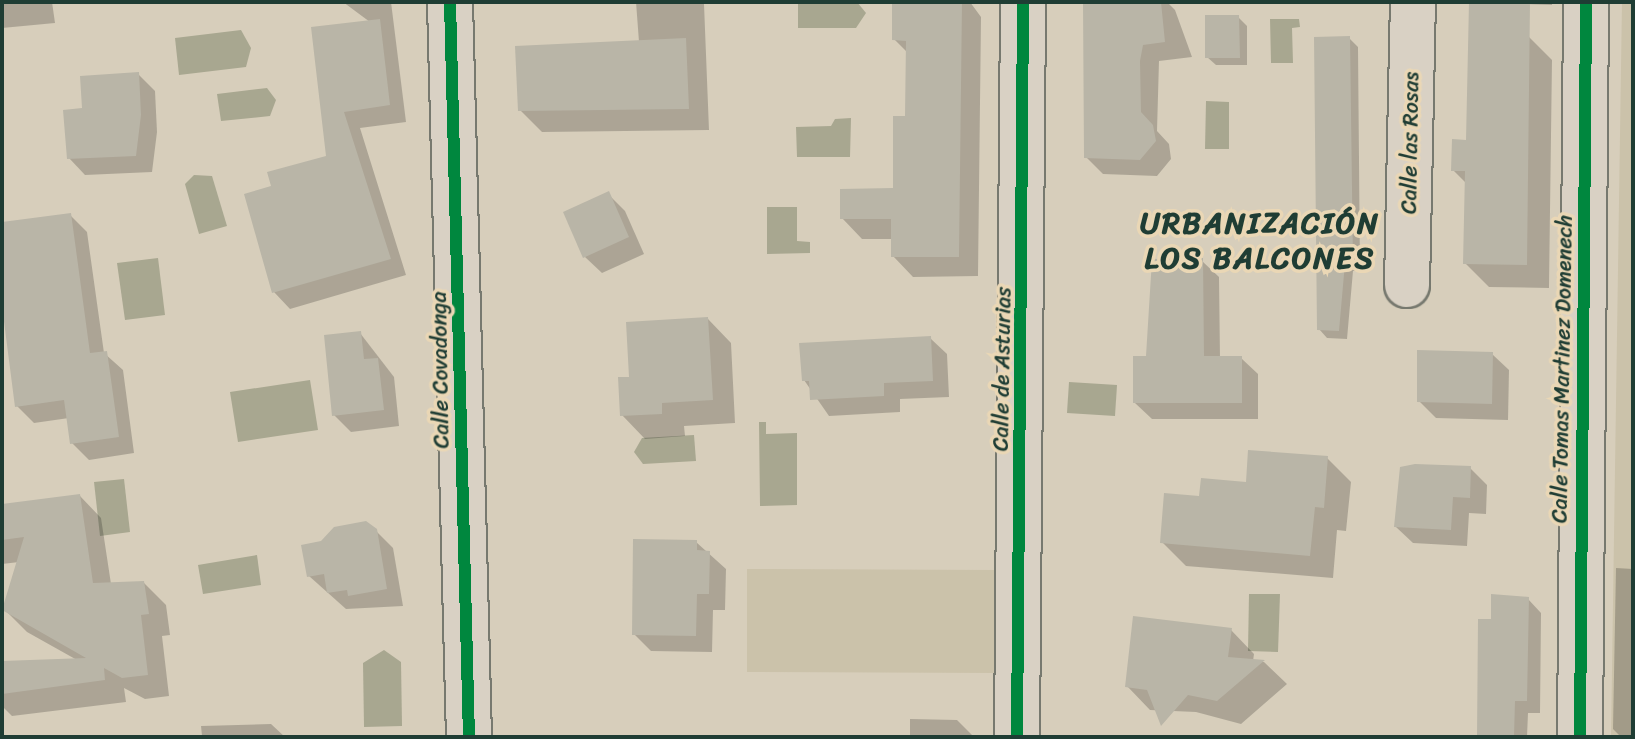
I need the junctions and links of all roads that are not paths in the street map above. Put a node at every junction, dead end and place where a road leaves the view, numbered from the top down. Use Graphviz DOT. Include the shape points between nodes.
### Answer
graph roads {
  1 [pos="450,2"];
  2 [pos="1023,2"];
  3 [pos="1413,2"];
  4 [pos="1586,2"];
  5 [pos="1407,285"];
  6 [pos="469,737"];
  7 [pos="1017,737"];
  8 [pos="1580,737"];
  1 -- 6 [label="street, Calle Covadonga"];
  2 -- 7 [label="street, Calle de Asturias"];
  3 -- 5 [label="street, Calle las Rosas"];
  4 -- 8 [label="street, Calle Tomas Martinez Domenech"];
}
